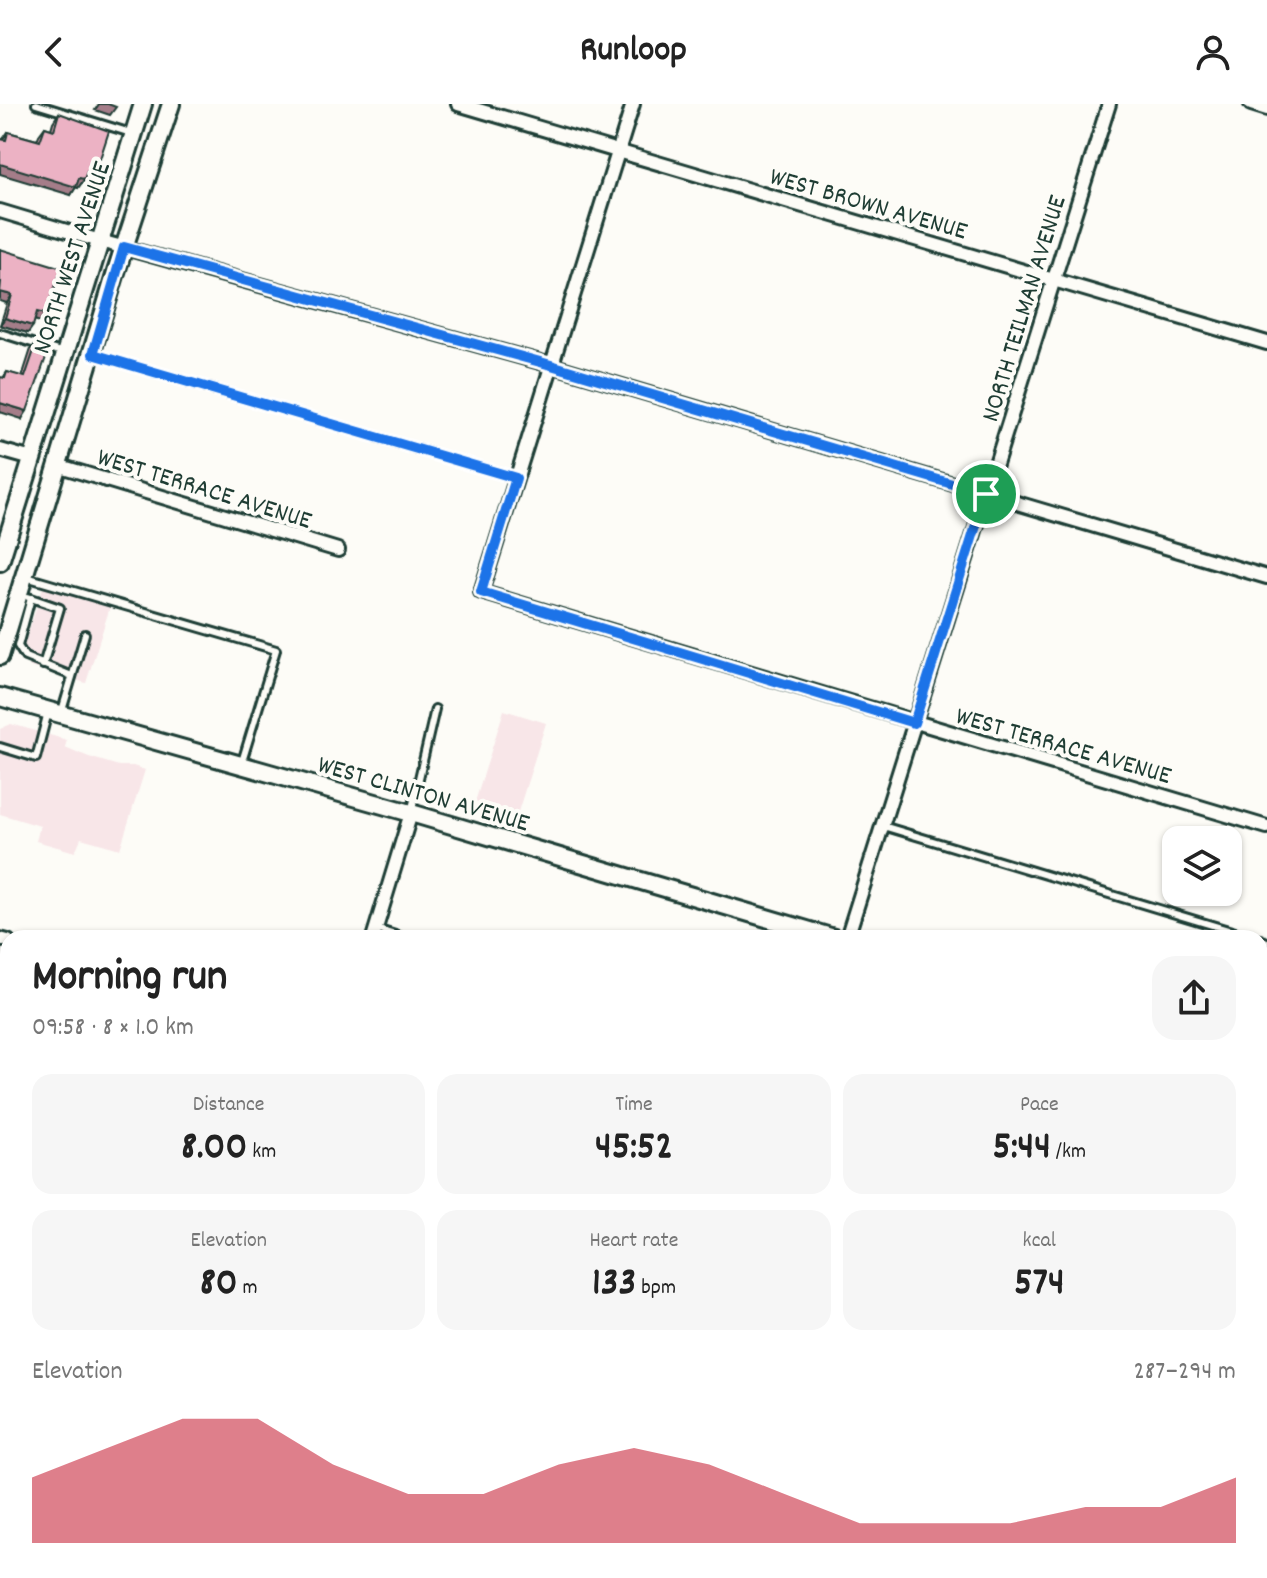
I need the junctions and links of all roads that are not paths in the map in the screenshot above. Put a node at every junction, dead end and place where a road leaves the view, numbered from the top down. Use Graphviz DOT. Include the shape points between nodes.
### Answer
graph roads {
  1 [pos="36,104"];
  2 [pos="143,104"];
  3 [pos="171,104"];
  4 [pos="458,104"];
  5 [pos="633,104"];
  6 [pos="1109,104"];
  7 [pos="1251,104"];
  8 [pos="1267,109"];
  9 [pos="134,134"];
  10 [pos="618,151"];
  11 [pos="0,211"];
  12 [pos="100,241"];
  13 [pos="124,247"];
  14 [pos="1055,279"];
  15 [pos="0,333"];
  16 [pos="1267,343"];
  17 [pos="64,353"];
  18 [pos="93,354"];
  19 [pos="551,365"];
  20 [pos="0,450"];
  21 [pos="32,459"];
  22 [pos="60,466"];
  23 [pos="516,478"];
  24 [pos="986,494"];
  25 [pos="338,550"];
  26 [pos="0,562"];
  27 [pos="25,577"];
  28 [pos="1267,577"];
  29 [pos="25,596"];
  30 [pos="85,634"];
  31 [pos="0,656"];
  32 [pos="43,665"];
  33 [pos="72,676"];
  34 [pos="0,697"];
  35 [pos="435,709"];
  36 [pos="55,712"];
  37 [pos="914,723"];
  38 [pos="0,747"];
  39 [pos="241,765"];
  40 [pos="411,813"];
  41 [pos="882,826"];
  42 [pos="1267,827"];
  43 [pos="375,930"];
  44 [pos="807,930"];
  45 [pos="850,930"];
  46 [pos="1228,930"];
  1 -- 9 [label="lane"];
  2 -- 9 [label="main road, NORTH WEST AVENUE"];
  3 -- 13 [label="main road, NORTH WEST AVENUE"];
  4 -- 10 [label="street, WEST BROWN AVENUE"];
  5 -- 10 [label="street"];
  6 -- 14 [label="street, NORTH TEILMAN AVENUE"];
  7 -- 8 [label="street"];
  9 -- 12 [label="main road, NORTH WEST AVENUE"];
  10 -- 14 [label="street, WEST BROWN AVENUE"];
  10 -- 19 [label="street"];
  11 -- 12 [label="street"];
  12 -- 13 [label="street"];
  12 -- 17 [label="main road, NORTH WEST AVENUE"];
  13 -- 18 [label="main road, NORTH WEST AVENUE"];
  13 -- 19 [label="street"];
  14 -- 16 [label="street, WEST BROWN AVENUE"];
  14 -- 24 [label="street, NORTH TEILMAN AVENUE"];
  15 -- 17 [label="lane"];
  17 -- 21 [label="main road, NORTH WEST AVENUE"];
  18 -- 22 [label="main road, NORTH WEST AVENUE"];
  18 -- 23 [label="lane"];
  19 -- 23 [label="street"];
  19 -- 24 [label="street"];
  20 -- 21 [label="street"];
  21 -- 26 [label="main road, NORTH WEST AVENUE"];
  22 -- 25 [label="street, WEST TERRACE AVENUE"];
  22 -- 27 [label="main road, NORTH WEST AVENUE"];
  23 -- 37 [label="street, WEST TERRACE AVENUE" via="481,592"];
  24 -- 28 [label="street"];
  24 -- 37 [label="street, NORTH TEILMAN AVENUE"];
  27 -- 29 [label="main road, NORTH WEST AVENUE"];
  27 -- 39 [label="lane" via="276,650"];
  29 -- 31 [label="main road, NORTH WEST AVENUE"];
  29 -- 32 [label="lane" via="18,646 25,657"];
  29 -- 32 [label="lane" via="60,608"];
  30 -- 33 [label="lane"];
  32 -- 33 [label="lane"];
  33 -- 36 [label="lane"];
  34 -- 36 [label="main road, WEST CLINTON AVENUE"];
  35 -- 40 [label="lane"];
  36 -- 38 [label="lane" via="36,758"];
  36 -- 39 [label="main road, WEST CLINTON AVENUE"];
  37 -- 41 [label="street, NORTH TEILMAN AVENUE"];
  37 -- 42 [label="street, WEST TERRACE AVENUE"];
  39 -- 40 [label="main road, WEST CLINTON AVENUE"];
  40 -- 43 [label="street"];
  40 -- 44 [label="main road, WEST CLINTON AVENUE"];
  41 -- 45 [label="street, NORTH TEILMAN AVENUE"];
  41 -- 46 [label="lane"];
}
